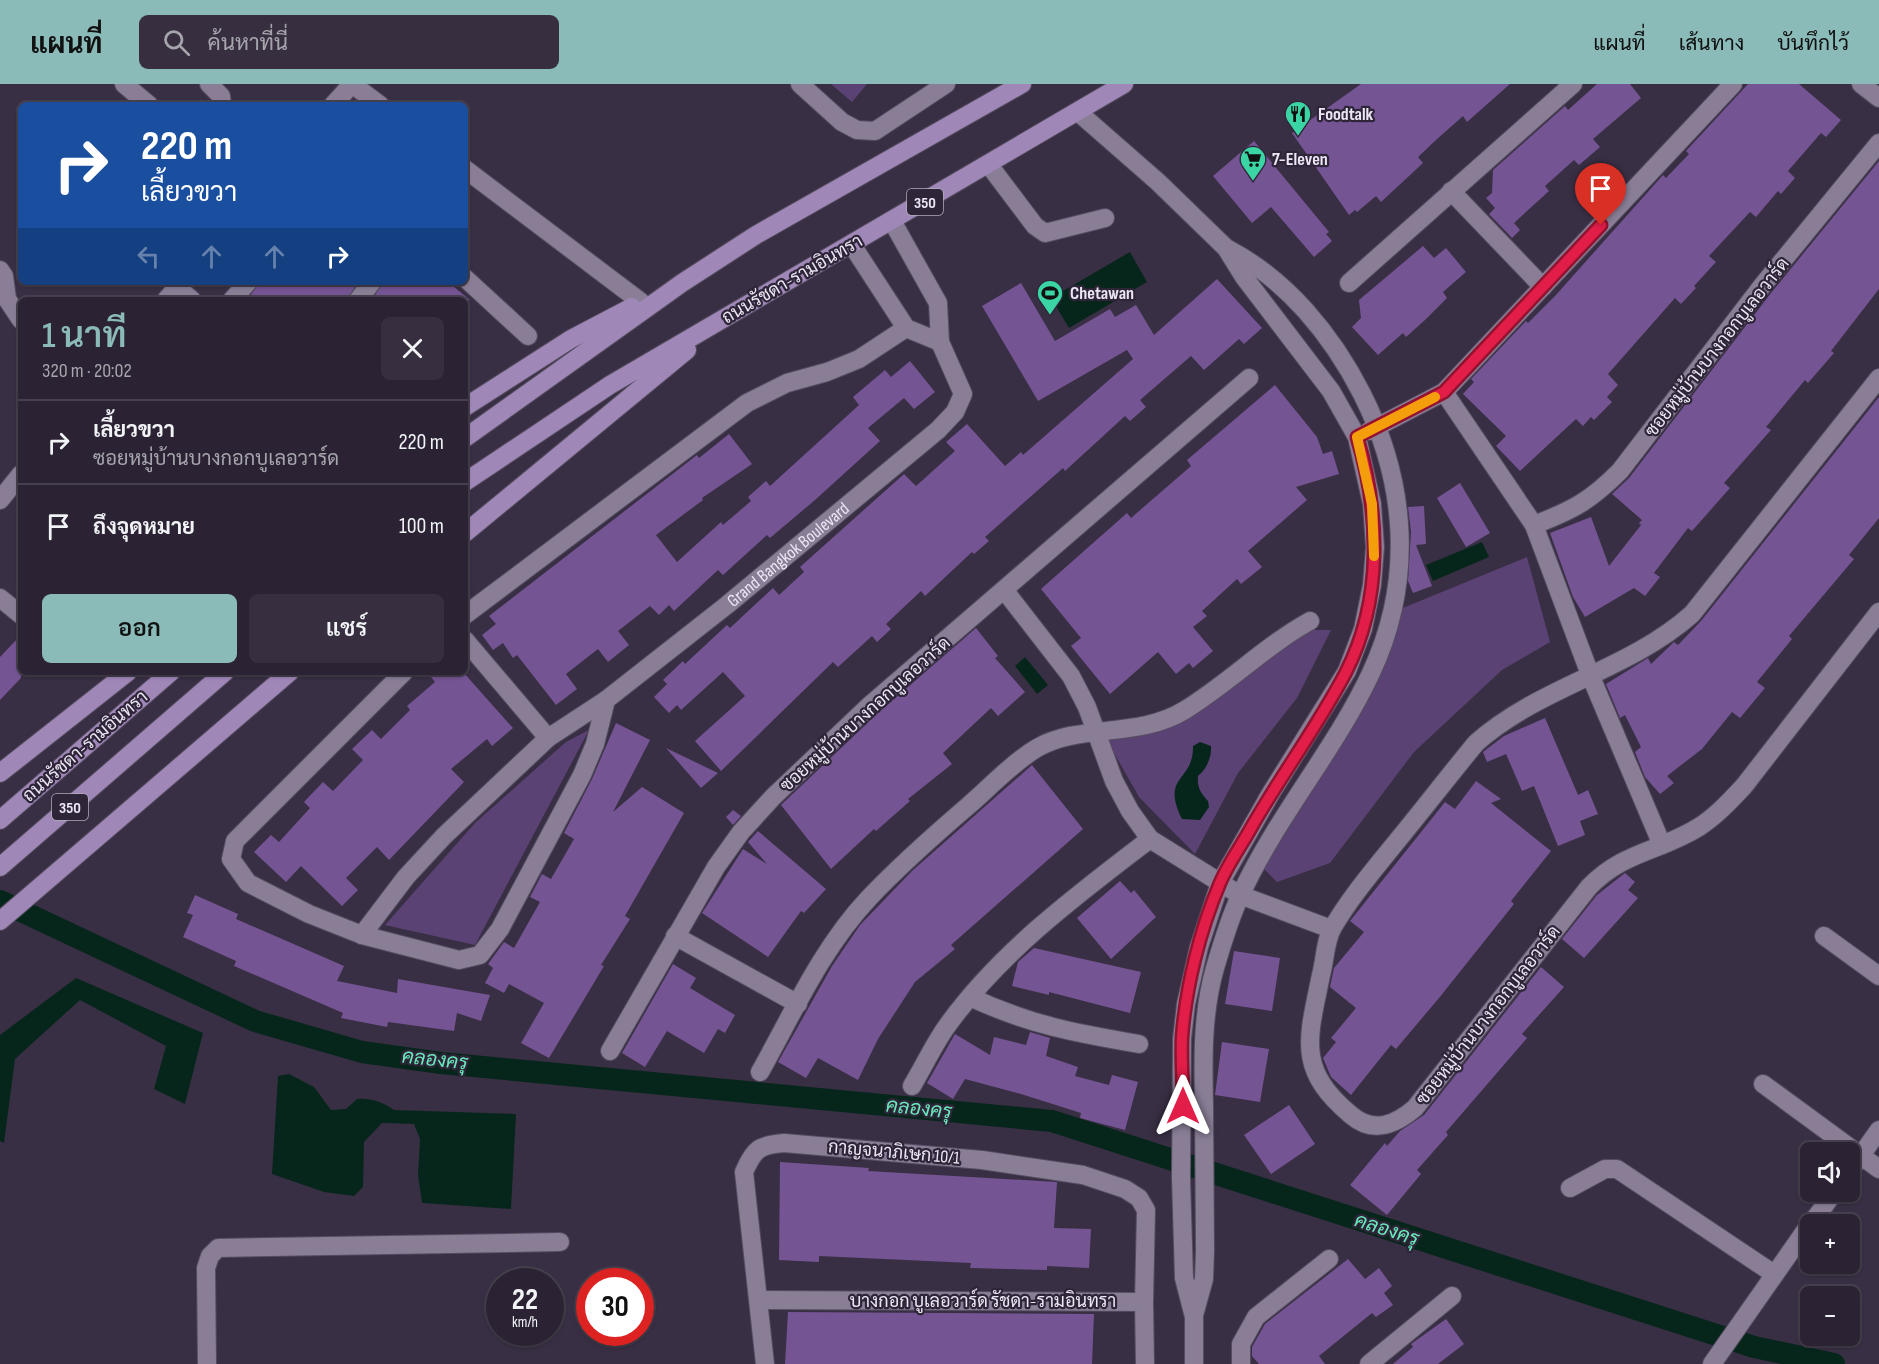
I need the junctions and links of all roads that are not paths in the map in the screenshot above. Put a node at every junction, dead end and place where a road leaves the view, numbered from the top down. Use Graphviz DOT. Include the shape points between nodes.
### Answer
graph roads {
  1 [pos="124,84"];
  2 [pos="209,84"];
  3 [pos="352,84"];
  4 [pos="800,84"];
  5 [pos="946,84"];
  6 [pos="1022,84"];
  7 [pos="1124,84"];
  8 [pos="1573,84"];
  9 [pos="1733,84"];
  10 [pos="145,102"];
  11 [pos="222,102"];
  12 [pos="336,102"];
  13 [pos="376,102"];
  14 [pos="1078,112"];
  15 [pos="1879,143"];
  16 [pos="989,165"];
  17 [pos="468,171"];
  18 [pos="1451,190"];
  19 [pos="1105,218"];
  20 [pos="892,221"];
  21 [pos="852,245"];
  22 [pos="1226,248"];
  23 [pos="0,270"];
  24 [pos="468,281"];
  25 [pos="682,283"];
  26 [pos="1349,283"];
  27 [pos="245,285"];
  28 [pos="370,285"];
  29 [pos="1543,287"];
  30 [pos="235,297"];
  31 [pos="360,297"];
  32 [pos="641,302"];
  33 [pos="4,303"];
  34 [pos="18,317"];
  35 [pos="726,319"];
  36 [pos="906,328"];
  37 [pos="528,336"];
  38 [pos="940,342"];
  39 [pos="1249,378"];
  40 [pos="1879,378"];
  41 [pos="1444,392"];
  42 [pos="468,404"];
  43 [pos="1378,426"];
  44 [pos="468,436"];
  45 [pos="1357,437"];
  46 [pos="18,478"];
  47 [pos="468,480"];
  48 [pos="0,500"];
  49 [pos="1534,525"];
  50 [pos="468,532"];
  51 [pos="1005,591"];
  52 [pos="0,598"];
  53 [pos="1879,612"];
  54 [pos="18,613"];
  55 [pos="468,613"];
  56 [pos="1310,621"];
  57 [pos="468,644"];
  58 [pos="124,675"];
  59 [pos="168,675"];
  60 [pos="222,675"];
  61 [pos="287,675"];
  62 [pos="401,675"];
  63 [pos="1591,676"];
  64 [pos="606,700"];
  65 [pos="1097,734"];
  66 [pos="548,738"];
  67 [pos="0,773"];
  68 [pos="0,820"];
  69 [pos="1150,839"];
  70 [pos="1662,845"];
  71 [pos="0,867"];
  72 [pos="1220,883"];
  73 [pos="1240,895"];
  74 [pos="0,921"];
  75 [pos="1331,929"];
  76 [pos="362,935"];
  77 [pos="675,936"];
  78 [pos="1824,936"];
  79 [pos="1879,976"];
  80 [pos="970,997"];
  81 [pos="798,1004"];
  82 [pos="1139,1044"];
  83 [pos="610,1051"];
  84 [pos="760,1072"];
  85 [pos="1763,1084"];
  86 [pos="912,1086"];
  87 [pos="1879,1130"];
  88 [pos="1841,1142"];
  89 [pos="1860,1156"];
  90 [pos="1879,1168"];
  91 [pos="1570,1188"];
  92 [pos="1827,1202"];
  93 [pos="1818,1214"];
  94 [pos="1800,1238"];
  95 [pos="560,1242"];
  96 [pos="1329,1259"];
  97 [pos="1774,1274"];
  98 [pos="1452,1296"];
  99 [pos="760,1300"];
  100 [pos="1144,1302"];
  101 [pos="1194,1317"];
  102 [pos="207,1364"];
  103 [pos="765,1364"];
  104 [pos="1145,1364"];
  105 [pos="1194,1364"];
  106 [pos="1241,1364"];
  107 [pos="1369,1364"];
  108 [pos="1712,1364"];
  1 -- 10 [label="street"];
  2 -- 11 [label="street" via="222,96"];
  3 -- 12 [label="street"];
  3 -- 13 [label="street"];
  4 -- 5 [label="street" via="842,122 857,130 875,131"];
  6 -- 25 [label="main road" via="756,236"];
  7 -- 14 [label="main road, ถนนรัชดา-รามอินทรา / 350"];
  8 -- 18 [label="street"];
  9 -- 29 [label="street"];
  14 -- 16 [label="main road, ถนนรัชดา-รามอินทรา / 350"];
  14 -- 22 [label="street"];
  15 -- 49 [label="street, ซอยหมู่บ้านบางกอกบูเลอวาร์ด" via="1762,286 1620,471 1594,497"];
  16 -- 19 [label="street" via="1035,226 1046,233"];
  16 -- 20 [label="main road, ถนนรัชดา-รามอินทรา / 350"];
  17 -- 32 [label="street"];
  18 -- 26 [label="street"];
  18 -- 29 [label="street"];
  20 -- 21 [label="main road, ถนนรัชดา-รามอินทรา / 350"];
  20 -- 38 [label="street, Grand Bangkok Boulevard" via="938,303"];
  21 -- 35 [label="main road, ถนนรัชดา-รามอินทรา / 350"];
  21 -- 36 [label="street"];
  22 -- 43 [label="street" via="1256,264 1282,286 1319,327 1348,366"];
  22 -- 45 [label="street" via="1331,391"];
  23 -- 33 [label="street" via="4,276"];
  24 -- 37 [label="street"];
  25 -- 32 [label="main road"];
  25 -- 44 [label="main road"];
  27 -- 30 [label="street"];
  28 -- 31 [label="street"];
  29 -- 41 [label="street"];
  32 -- 42 [label="main road" via="571,339"];
  33 -- 34 [label="street"];
  35 -- 47 [label="main road, ถนนรัชดา-รามอินทรา / 350" via="610,385"];
  35 -- 50 [label="main road"];
  36 -- 38 [label="street"];
  36 -- 55 [label="street" via="859,359 787,383 747,403"];
  38 -- 64 [label="street, Grand Bangkok Boulevard" via="963,394 955,412 774,568"];
  39 -- 51 [label="street, ซอยหมู่บ้านบางกอกบูเลอวาร์ด"];
  40 -- 63 [label="street, ซอยหมู่บ้านบางกอกบูเลอวาร์ด" via="1692,614 1654,644"];
  41 -- 43 [label="street"];
  41 -- 49 [label="street"];
  43 -- 45 [label="street"];
  43 -- 73 [label="street" via="1398,498 1401,542 1398,590 1385,639 1370,675"];
  45 -- 72 [label="street" via="1372,504 1375,547 1363,628 1347,671 1270,793"];
  46 -- 48 [label="street"];
  49 -- 63 [label="street"];
  51 -- 65 [label="street" via="1071,676"];
  51 -- 77 [label="street, ซอยหมู่บ้านบางกอกบูเลอวาร์ด" via="870,705 773,797 716,867"];
  52 -- 54 [label="street"];
  53 -- 70 [label="street, ซอยหมู่บ้านบางกอกบูเลอวาร์ด" via="1724,808 1698,828"];
  56 -- 65 [label="street" via="1277,639 1185,710 1160,723"];
  57 -- 66 [label="street"];
  58 -- 67 [label="main road"];
  59 -- 68 [label="main road, ถนนรัชดา-รามอินทรา / 350"];
  60 -- 71 [label="main road, ถนนรัชดา-รามอินทรา / 350"];
  61 -- 74 [label="main road"];
  62 -- 76 [label="street" via="235,841 231,859 248,883"];
  63 -- 70 [label="street"];
  63 -- 75 [label="street, ซอยหมู่บ้านบางกอกบูเลอวาร์ด" via="1522,708 1476,742"];
  64 -- 66 [label="street, Grand Bangkok Boulevard"];
  64 -- 76 [label="street" via="582,775 500,929 480,955 459,960"];
  65 -- 69 [label="street" via="1114,781"];
  65 -- 81 [label="street" via="1059,739 1037,748 926,842 867,900 832,947"];
  66 -- 76 [label="street, Grand Bangkok Boulevard" via="444,836 406,877"];
  69 -- 72 [label="street"];
  69 -- 80 [label="street" via="1012,953"];
  70 -- 75 [label="street, ซอยหมู่บ้านบางกอกบูเลอวาร์ด" via="1606,869 1588,887 1415,1108 1389,1125 1372,1127 1357,1121 1321,1086 1312,1066 1312,1021"];
  72 -- 73 [label="street"];
  72 -- 101 [label="street" via="1199,947 1182,1039 1184,1278"];
  73 -- 75 [label="street"];
  73 -- 101 [label="street" via="1208,1003 1203,1052 1204,1279"];
  77 -- 81 [label="street"];
  77 -- 83 [label="street, ซอยหมู่บ้านบางกอกบูเลอวาร์ด"];
  78 -- 79 [label="street"];
  80 -- 82 [label="street" via="1024,1020"];
  80 -- 86 [label="street" via="946,1027"];
  81 -- 84 [label="street"];
  85 -- 88 [label="street"];
  87 -- 89 [label="street"];
  89 -- 90 [label="street"];
  91 -- 97 [label="street" via="1605,1169 1617,1169"];
  92 -- 93 [label="street"];
  94 -- 97 [label="street"];
  95 -- 102 [label="street" via="218,1248 206,1268"];
  96 -- 106 [label="street" via="1256,1317 1241,1344"];
  97 -- 108 [label="street"];
  98 -- 107 [label="street"];
  99 -- 100 [label="street, บางกอก บูเลอวาร์ด รัชดา-รามอินทรา"];
  99 -- 100 [label="street, กาญจนาภิเษก 10/1" via="744,1172 752,1154 766,1144 784,1143 982,1160 1083,1175 1125,1189 1139,1198 1146,1210"];
  99 -- 103 [label="street, กาญจนาภิเษก 10/1"];
  100 -- 104 [label="street"];
  101 -- 105 [label="street"];
}
